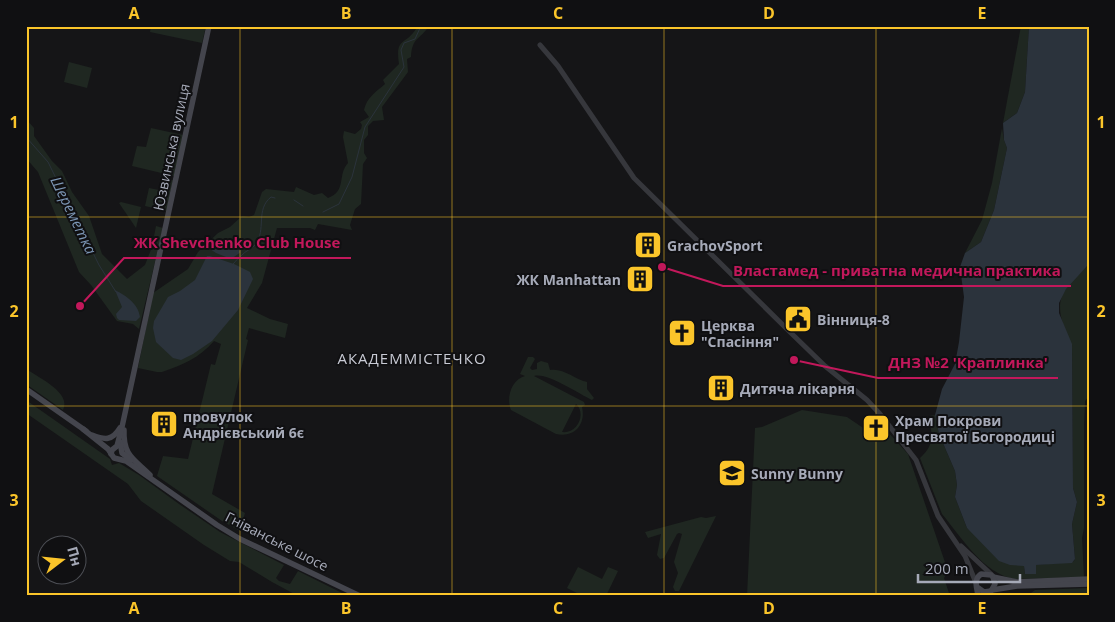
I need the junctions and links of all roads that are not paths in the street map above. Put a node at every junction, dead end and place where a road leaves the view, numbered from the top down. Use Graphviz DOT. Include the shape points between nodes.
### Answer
graph roads {
  1 [pos="209,26"];
  2 [pos="540,45"];
  3 [pos="26,389"];
  4 [pos="124,419"];
  5 [pos="83,429"];
  6 [pos="90,434"];
  7 [pos="116,451"];
  8 [pos="150,475"];
  9 [pos="161,485"];
  10 [pos="958,544"];
  11 [pos="992,576"];
  12 [pos="1089,579"];
  13 [pos="1089,584"];
  14 [pos="976,585"];
  15 [pos="991,593"];
  16 [pos="360,596"];
  17 [pos="978,596"];
  1 -- 4 [label="main road, Юзвинська вулиця"];
  2 -- 10 [label="street" via="558,66 634,178 787,330 870,402 908,448 940,520"];
  3 -- 5 [label="main road"];
  4 -- 6 [label="main road" via="110,438"];
  4 -- 7 [label="main road"];
  4 -- 8 [label="main road" via="125,450"];
  5 -- 6 [label="main road"];
  5 -- 7 [label="main road" via="108,449"];
  6 -- 7 [label="main road"];
  7 -- 8 [label="main road, Гніванське шосе"];
  7 -- 9 [label="main road, Гніванське шосе" via="121,457 118,459"];
  8 -- 9 [label="main road, Гніванське шосе"];
  9 -- 16 [label="main road, Гніванське шосе" via="240,538"];
  10 -- 11 [label="street"];
  10 -- 14 [label="street"];
  11 -- 12 [label="main road" via="1017,582"];
  11 -- 14 [label="main road" via="981,574"];
  11 -- 15 [label="main road" via="995,584"];
  13 -- 15 [label="main road" via="1017,586"];
  14 -- 15 [label="main road"];
  14 -- 17 [label="main road"];
}
